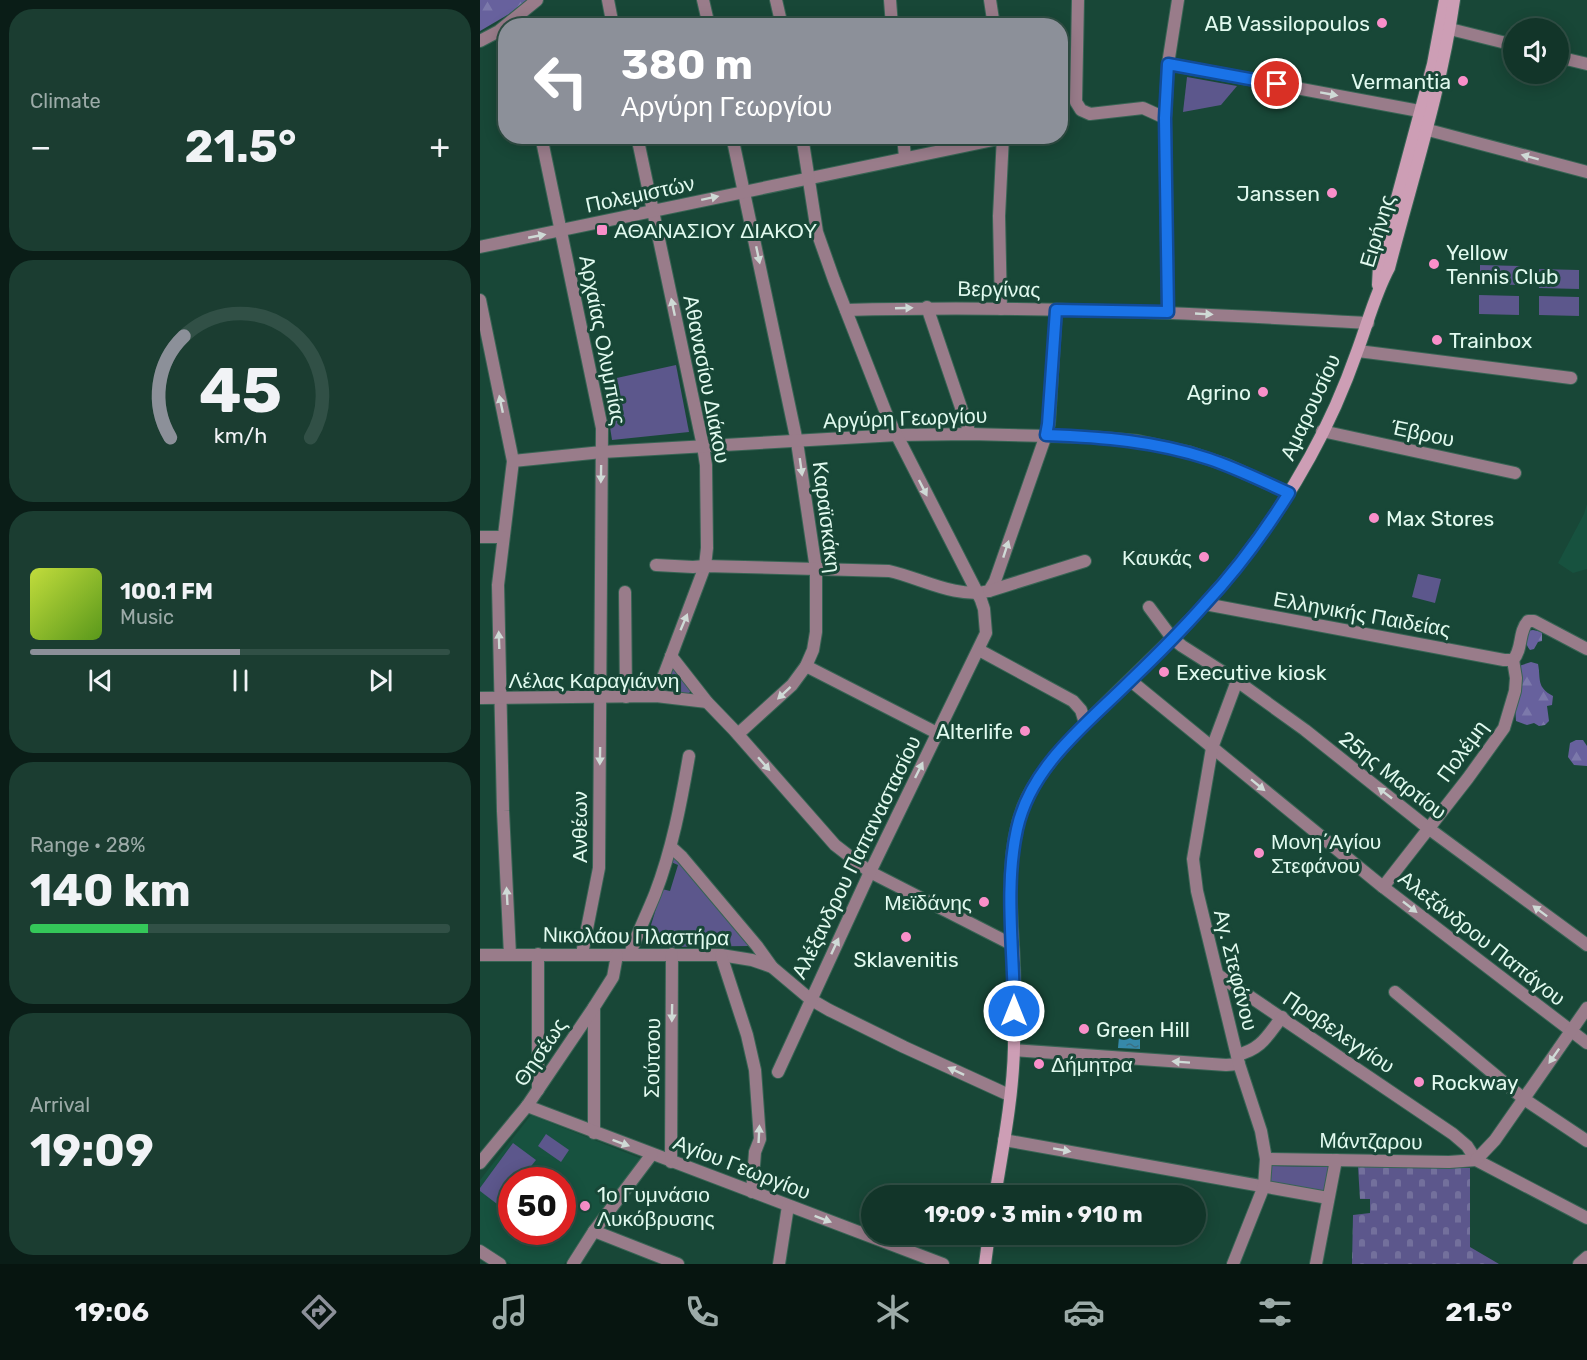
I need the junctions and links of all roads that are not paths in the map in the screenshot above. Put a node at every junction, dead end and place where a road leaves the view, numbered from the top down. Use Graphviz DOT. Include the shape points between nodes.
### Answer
graph roads {
  1 [pos="537,0"];
  2 [pos="608,0"];
  3 [pos="703,0"];
  4 [pos="776,0"];
  5 [pos="890,0"];
  6 [pos="990,0"];
  7 [pos="1078,0"];
  8 [pos="1178,0"];
  9 [pos="1445,0"];
  10 [pos="1454,0"];
  11 [pos="519,18"];
  12 [pos="611,18"];
  13 [pos="707,18"];
  14 [pos="780,18"];
  15 [pos="891,18"];
  16 [pos="993,18"];
  17 [pos="1450,28"];
  18 [pos="498,32"];
  19 [pos="480,41"];
  20 [pos="1503,42"];
  21 [pos="1569,60"];
  22 [pos="1168,64"];
  23 [pos="1587,64"];
  24 [pos="1426,112"];
  25 [pos="1165,118"];
  26 [pos="1422,128"];
  27 [pos="543,144"];
  28 [pos="639,144"];
  29 [pos="734,144"];
  30 [pos="803,144"];
  31 [pos="904,144"];
  32 [pos="969,144"];
  33 [pos="1003,144"];
  34 [pos="905,157"];
  35 [pos="1587,172"];
  36 [pos="808,178"];
  37 [pos="744,191"];
  38 [pos="652,211"];
  39 [pos="561,231"];
  40 [pos="480,248"];
  41 [pos="1378,289"];
  42 [pos="480,300"];
  43 [pos="927,308"];
  44 [pos="1001,309"];
  45 [pos="846,310"];
  46 [pos="1056,310"];
  47 [pos="1168,312"];
  48 [pos="1368,323"];
  49 [pos="1358,351"];
  50 [pos="1571,378"];
  51 [pos="1322,431"];
  52 [pos="970,434"];
  53 [pos="897,435"];
  54 [pos="1046,435"];
  55 [pos="797,442"];
  56 [pos="703,446"];
  57 [pos="602,452"];
  58 [pos="513,461"];
  59 [pos="1515,473"];
  60 [pos="1289,493"];
  61 [pos="480,537"];
  62 [pos="503,537"];
  63 [pos="1085,561"];
  64 [pos="656,565"];
  65 [pos="705,566"];
  66 [pos="816,569"];
  67 [pos="625,592"];
  68 [pos="983,592"];
  69 [pos="1205,604"];
  70 [pos="1149,607"];
  71 [pos="1172,638"];
  72 [pos="1587,649"];
  73 [pos="979,650"];
  74 [pos="671,656"];
  75 [pos="1513,660"];
  76 [pos="806,666"];
  77 [pos="1131,681"];
  78 [pos="1237,681"];
  79 [pos="656,696"];
  80 [pos="626,697"];
  81 [pos="480,698"];
  82 [pos="501,698"];
  83 [pos="601,698"];
  84 [pos="707,702"];
  85 [pos="1085,723"];
  86 [pos="937,733"];
  87 [pos="738,734"];
  88 [pos="1212,748"];
  89 [pos="689,756"];
  90 [pos="1428,828"];
  91 [pos="671,847"];
  92 [pos="870,872"];
  93 [pos="1383,887"];
  94 [pos="1012,930"];
  95 [pos="988,933"];
  96 [pos="1013,945"];
  97 [pos="1587,945"];
  98 [pos="510,954"];
  99 [pos="538,954"];
  100 [pos="582,954"];
  101 [pos="624,954"];
  102 [pos="672,954"];
  103 [pos="480,955"];
  104 [pos="721,955"];
  105 [pos="772,967"];
  106 [pos="1218,975"];
  107 [pos="1395,992"];
  108 [pos="810,999"];
  109 [pos="594,1007"];
  110 [pos="1587,1008"];
  111 [pos="1282,1017"];
  112 [pos="1571,1031"];
  113 [pos="1587,1043"];
  114 [pos="1014,1050"];
  115 [pos="1238,1059"];
  116 [pos="778,1072"];
  117 [pos="538,1090"];
  118 [pos="1009,1095"];
  119 [pos="1524,1099"];
  120 [pos="527,1106"];
  121 [pos="594,1133"];
  122 [pos="1004,1140"];
  123 [pos="1587,1142"];
  124 [pos="652,1154"];
  125 [pos="1266,1159"];
  126 [pos="1336,1160"];
  127 [pos="1476,1160"];
  128 [pos="670,1162"];
  129 [pos="480,1163"];
  130 [pos="997,1185"];
  131 [pos="1264,1186"];
  132 [pos="752,1192"];
  133 [pos="1328,1197"];
  134 [pos="788,1206"];
  135 [pos="1587,1218"];
  136 [pos="594,1232"];
  137 [pos="988,1245"];
  138 [pos="480,1251"];
  139 [pos="1587,1257"];
  140 [pos="674,1263"];
  141 [pos="500,1264"];
  142 [pos="573,1264"];
  143 [pos="779,1264"];
  144 [pos="943,1264"];
  145 [pos="985,1264"];
  146 [pos="1233,1264"];
  147 [pos="1316,1264"];
  148 [pos="1579,1264"];
  1 -- 11 [label="street"];
  2 -- 12 [label="street"];
  3 -- 13 [label="street"];
  4 -- 14 [label="street"];
  5 -- 15 [label="street"];
  6 -- 16 [label="street"];
  7 -- 25 [label="street" via="1076,102 1081,110 1090,114 1143,108"];
  8 -- 22 [label="street"];
  9 -- 24 [label="main road, Ειρήνης"];
  10 -- 17 [label="main road, Ειρήνης"];
  17 -- 20 [label="street"];
  17 -- 24 [label="main road, Ειρήνης"];
  18 -- 19 [label="street"];
  21 -- 23 [label="street"];
  22 -- 24 [label="street, one-way"];
  22 -- 25 [label="street"];
  24 -- 26 [label="main road, Ειρήνης"];
  25 -- 47 [label="street"];
  35 -- 26 [label="street, one-way"];
  26 -- 41 [label="main road, Ειρήνης" via="1389,268"];
  27 -- 39 [label="street, Αρχαίας Ολυμπίας"];
  28 -- 38 [label="street, Αθανασίου Διάκου"];
  29 -- 37 [label="street, Καραϊσκάκη"];
  30 -- 36 [label="street, Αλέξανδρου Παπαναστασίου"];
  31 -- 34 [label="street"];
  32 -- 34 [label="street, Πολεμιστών"];
  33 -- 44 [label="street"];
  34 -- 36 [label="street, Πολεμιστών"];
  36 -- 37 [label="street, Πολεμιστών"];
  36 -- 45 [label="street, Αλέξανδρου Παπαναστασίου" via="821,246"];
  38 -- 37 [label="street, Πολεμιστών, one-way"];
  37 -- 55 [label="street, Καραϊσκάκη, one-way"];
  38 -- 39 [label="street, Πολεμιστών"];
  56 -- 38 [label="street, Αθανασίου Διάκου, one-way"];
  40 -- 39 [label="street, Πολεμιστών, one-way"];
  39 -- 57 [label="street, Αρχαίας Ολυμπίας" via="602,428"];
  41 -- 48 [label="main road, Αμαρουσίου"];
  58 -- 42 [label="street, one-way"];
  43 -- 44 [label="street, Βεργίνας"];
  45 -- 43 [label="street, Βεργίνας, one-way"];
  43 -- 52 [label="street"];
  44 -- 46 [label="street, Βεργίνας"];
  45 -- 53 [label="street, Αλέξανδρου Παπαναστασίου"];
  46 -- 47 [label="street, Βεργίνας"];
  46 -- 54 [label="street"];
  47 -- 48 [label="street, Βεργίνας, one-way"];
  48 -- 49 [label="main road, Αμαρουσίου"];
  49 -- 50 [label="street"];
  49 -- 51 [label="main road, Αμαρουσίου"];
  51 -- 59 [label="street, Έβρου"];
  51 -- 60 [label="main road, Αμαρουσίου"];
  52 -- 53 [label="street, Αργύρη Γεωργίου"];
  52 -- 54 [label="street, Αργύρη Γεωργίου"];
  53 -- 55 [label="street, Αργύρη Γεωργίου"];
  53 -- 68 [label="street, Αλέξανδρου Παπαναστασίου, one-way"];
  54 -- 60 [label="street, Αργύρη Γεωργίου" via="1114,438 1188,452"];
  68 -- 54 [label="street, one-way" via="995,581"];
  55 -- 56 [label="street, Αργύρη Γεωργίου"];
  55 -- 66 [label="street, Καραϊσκάκη, one-way"];
  56 -- 57 [label="street, Αργύρη Γεωργίου"];
  56 -- 65 [label="street, Αθανασίου Διάκου"];
  57 -- 58 [label="street, Αργύρη Γεωργίου"];
  57 -- 83 [label="street, Αρχαίας Ολυμπίας, one-way"];
  58 -- 62 [label="street"];
  60 -- 69 [label="main road, Αμαρουσίου" via="1242,561"];
  61 -- 62 [label="street"];
  82 -- 62 [label="street, one-way" via="498,585"];
  63 -- 68 [label="street"];
  64 -- 65 [label="street"];
  65 -- 66 [label="street"];
  74 -- 65 [label="street, Αθανασίου Διάκου, one-way"];
  66 -- 68 [label="street" via="889,571 943,587"];
  66 -- 76 [label="street, Καραϊσκάκη" via="816,632"];
  67 -- 80 [label="street"];
  68 -- 73 [label="street, Αλέξανδρου Παπαναστασίου" via="986,633"];
  69 -- 71 [label="main road, Αμαρουσίου"];
  69 -- 75 [label="street, Ελληνικής Παιδείας"];
  70 -- 71 [label="street, 25ης Μαρτίου"];
  71 -- 77 [label="main road, Αμαρουσίου"];
  71 -- 78 [label="street, 25ης Μαρτίου"];
  72 -- 75 [label="street, Πολέμη" via="1528,621 1519,653"];
  73 -- 85 [label="street" via="1073,701"];
  73 -- 86 [label="street, Αλέξανδρου Παπαναστασίου"];
  74 -- 79 [label="street, Αθανασίου Διάκου"];
  74 -- 84 [label="street, Λέλας Καραγιάννη"];
  75 -- 90 [label="street, Πολέμη" via="1515,691 1504,728"];
  76 -- 86 [label="street"];
  76 -- 87 [label="street, Καραϊσκάκη, one-way" via="792,685"];
  77 -- 85 [label="main road, Αμαρουσίου"];
  77 -- 88 [label="street, Αλεξάνδρου Παπάγου"];
  78 -- 88 [label="street, Αγ. Στεφάνου"];
  90 -- 78 [label="street, 25ης Μαρτίου, one-way"];
  79 -- 80 [label="street, Λέλας Καραγιάννη"];
  79 -- 84 [label="street, Λέλας Καραγιάννη"];
  80 -- 83 [label="street, Λέλας Καραγιάννη"];
  81 -- 82 [label="street, Λέλας Καραγιάννη"];
  82 -- 83 [label="street, Λέλας Καραγιάννη"];
  98 -- 82 [label="street, one-way"];
  83 -- 100 [label="street, Ανθέων, one-way" via="599,868"];
  84 -- 87 [label="street, Λέλας Καραγιάννη"];
  85 -- 94 [label="main road, Αμαρουσίου" via="1046,766 1023,807 1011,878"];
  92 -- 86 [label="street, Αλέξανδρου Παπαναστασίου, one-way"];
  87 -- 92 [label="street, Λέλας Καραγιάννη, one-way" via="835,845"];
  88 -- 93 [label="street, Αλεξάνδρου Παπάγου, one-way"];
  88 -- 106 [label="street, Αγ. Στεφάνου" via="1193,875"];
  89 -- 91 [label="street, Θησέως"];
  90 -- 93 [label="street, Πολέμη"];
  97 -- 90 [label="street, 25ης Μαρτίου, one-way"];
  91 -- 101 [label="street, Θησέως" via="655,894"];
  91 -- 105 [label="street"];
  92 -- 95 [label="street, Λέλας Καραγιάννη"];
  108 -- 92 [label="street, Αλέξανδρου Παπαναστασίου, one-way"];
  93 -- 112 [label="street, Αλεξάνδρου Παπάγου, one-way"];
  94 -- 95 [label="street"];
  94 -- 96 [label="main road, Αμαρουσίου"];
  95 -- 96 [label="street, Λέλας Καραγιάννη"];
  96 -- 114 [label="main road, Αμαρουσίου"];
  98 -- 99 [label="street, Νικολάου Πλαστήρα"];
  98 -- 103 [label="street, Νικολάου Πλαστήρα"];
  99 -- 100 [label="street, Νικολάου Πλαστήρα"];
  99 -- 117 [label="street"];
  100 -- 101 [label="street, Νικολάου Πλαστήρα"];
  101 -- 102 [label="street, Νικολάου Πλαστήρα"];
  101 -- 109 [label="street, Θησέως"];
  102 -- 104 [label="street, Νικολάου Πλαστήρα"];
  102 -- 128 [label="street, Σούτσου, one-way"];
  104 -- 105 [label="street, Νικολάου Πλαστήρα"];
  132 -- 104 [label="street, one-way" via="760,1138 754,1070"];
  105 -- 108 [label="street, Νικολάου Πλαστήρα"];
  106 -- 111 [label="street, Προβελεγγίου"];
  106 -- 115 [label="street, Αγ. Στεφάνου"];
  107 -- 119 [label="street"];
  108 -- 116 [label="street, Αλέξανδρου Παπαναστασίου"];
  118 -- 108 [label="street, Νικολάου Πλαστήρα, one-way"];
  109 -- 117 [label="street, Θησέως"];
  109 -- 121 [label="street"];
  110 -- 112 [label="street"];
  111 -- 115 [label="street" via="1259,1046"];
  111 -- 127 [label="street, Προβελεγγίου" via="1453,1134"];
  112 -- 113 [label="street, Αλεξάνδρου Παπάγου"];
  112 -- 119 [label="street, one-way"];
  115 -- 114 [label="street, one-way" via="1226,1065"];
  114 -- 118 [label="main road, Αμαρουσίου"];
  115 -- 125 [label="street, Αγ. Στεφάνου"];
  117 -- 120 [label="street, Θησέως"];
  118 -- 122 [label="main road, Αμαρουσίου"];
  119 -- 123 [label="street"];
  119 -- 127 [label="street"];
  120 -- 121 [label="street, Αγίου Γεωργίου"];
  120 -- 129 [label="street, Θησέως"];
  121 -- 124 [label="street, Αγίου Γεωργίου, one-way"];
  122 -- 130 [label="main road, Αμαρουσίου"];
  122 -- 131 [label="street, one-way"];
  124 -- 128 [label="street, Αγίου Γεωργίου"];
  124 -- 136 [label="street"];
  125 -- 126 [label="street, Μάντζαρου"];
  125 -- 131 [label="street, Αγ. Στεφάνου"];
  126 -- 127 [label="street, Μάντζαρου"];
  126 -- 133 [label="street"];
  127 -- 135 [label="street, Προβελεγγίου"];
  128 -- 132 [label="street, Αγίου Γεωργίου"];
  131 -- 133 [label="street"];
  131 -- 146 [label="street, Αγ. Στεφάνου"];
  132 -- 134 [label="street, Αγίου Γεωργίου"];
  133 -- 147 [label="street"];
  134 -- 143 [label="street"];
  134 -- 144 [label="street, Αγίου Γεωργίου, one-way"];
  136 -- 140 [label="street"];
  136 -- 142 [label="street"];
  137 -- 145 [label="main road"];
  138 -- 141 [label="street"];
  139 -- 148 [label="street"];
}
